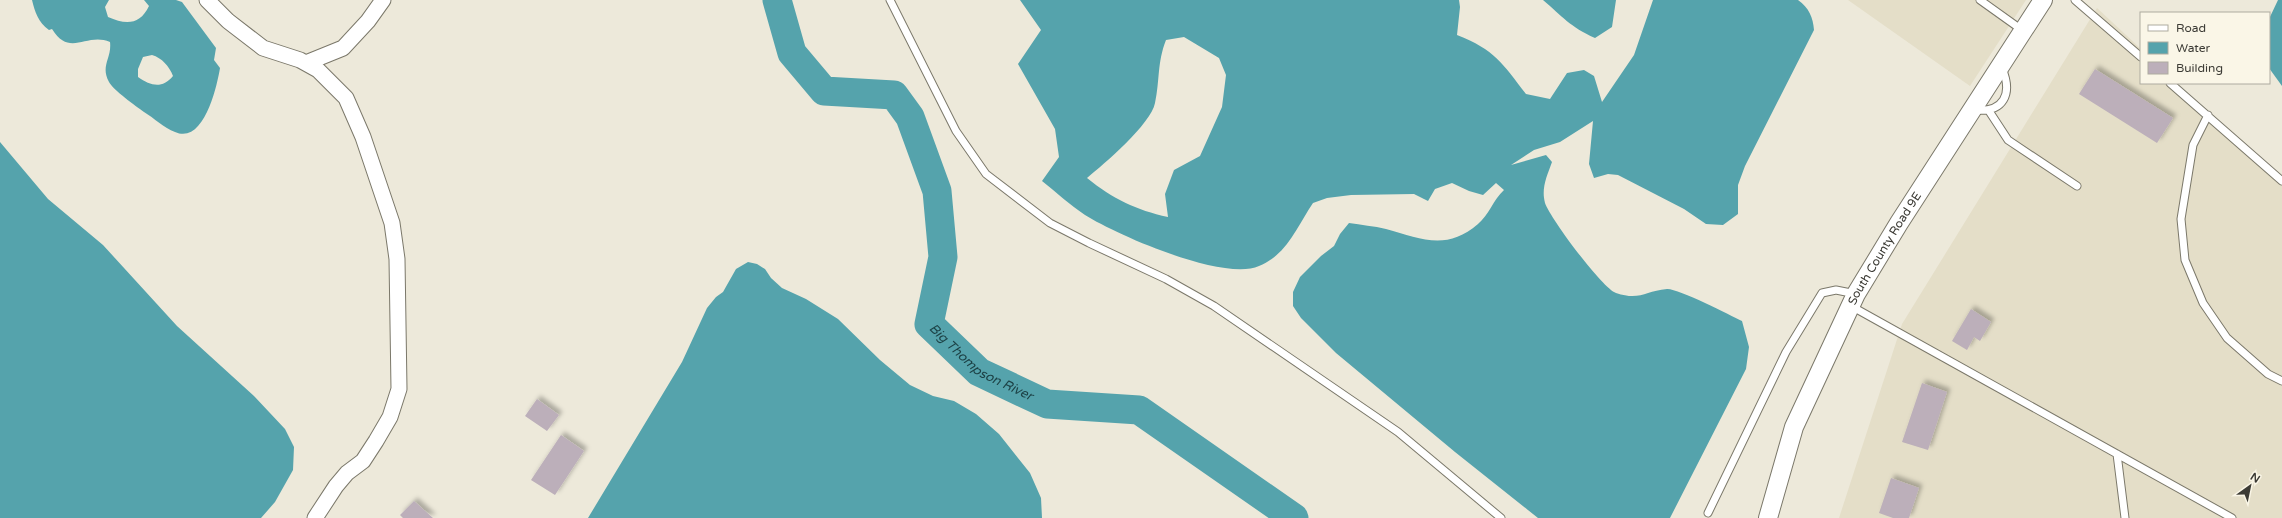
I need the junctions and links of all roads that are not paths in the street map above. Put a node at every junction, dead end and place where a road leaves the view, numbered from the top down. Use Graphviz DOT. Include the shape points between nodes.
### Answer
graph roads {
  1 [pos="207,0"];
  2 [pos="383,0"];
  3 [pos="890,0"];
  4 [pos="1980,0"];
  5 [pos="2043,0"];
  6 [pos="2075,0"];
  7 [pos="2023,30"];
  8 [pos="2140,57"];
  9 [pos="306,63"];
  10 [pos="2171,84"];
  11 [pos="1981,111"];
  12 [pos="2208,115"];
  13 [pos="2282,181"];
  14 [pos="2077,186"];
  15 [pos="1853,300"];
  16 [pos="2282,381"];
  17 [pos="2116,454"];
  18 [pos="1708,513"];
  19 [pos="315,518"];
  20 [pos="1501,518"];
  21 [pos="1768,518"];
  22 [pos="2125,518"];
  23 [pos="2232,518"];
  1 -- 9 [label="street" via="228,21 263,48"];
  2 -- 9 [label="street" via="368,22 343,48"];
  3 -- 20 [label="lane" via="956,131 986,174 1050,222 1166,278 1214,306 1398,432"];
  4 -- 7 [label="lane"];
  5 -- 7 [label="street, South County Road 9E"];
  6 -- 8 [label="lane"];
  7 -- 11 [label="street, South County Road 9E" via="2001,65"];
  9 -- 19 [label="street" via="318,70 346,98 381,188 392,223 397,259 400,354 399,389 390,416 363,461 347,473"];
  10 -- 12 [label="lane"];
  11 -- 14 [label="lane" via="2008,140"];
  11 -- 15 [label="street, South County Road 9E"];
  12 -- 13 [label="lane"];
  12 -- 16 [label="lane" via="2193,145 2182,212 2185,260 2204,303 2227,338 2268,374"];
  15 -- 17 [label="lane"];
  15 -- 18 [label="lane" via="1836,290 1822,293 1786,352"];
  15 -- 21 [label="street, South County Road 9E" via="1794,428"];
  17 -- 22 [label="lane"];
  17 -- 23 [label="lane"];
}
